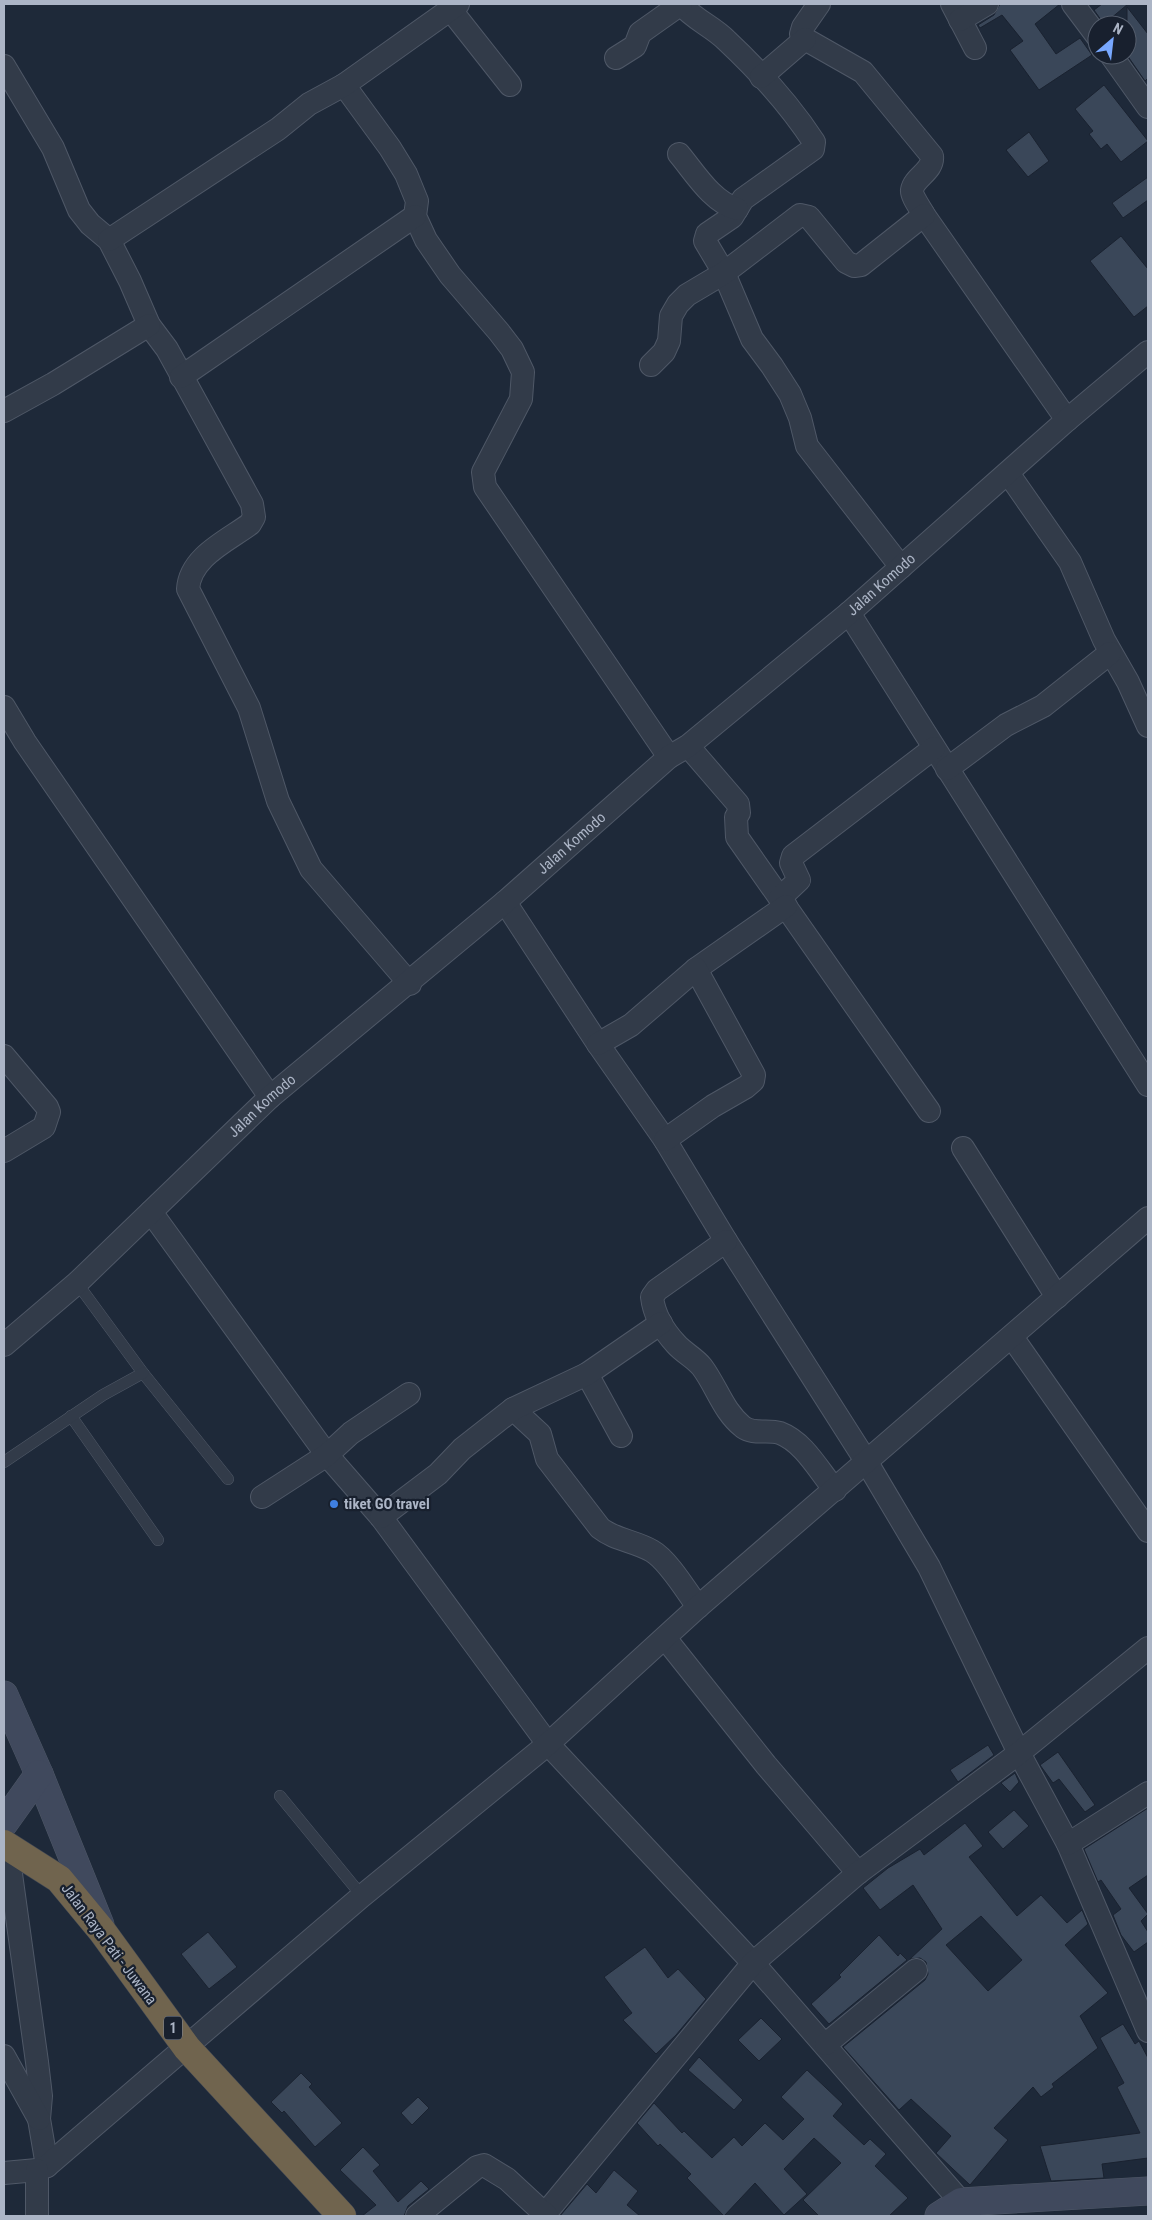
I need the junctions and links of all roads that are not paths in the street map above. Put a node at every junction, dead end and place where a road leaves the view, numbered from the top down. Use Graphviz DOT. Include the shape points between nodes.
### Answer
graph roads {
  1 [pos="681,4"];
  2 [pos="819,4"];
  3 [pos="987,4"];
  4 [pos="1072,4"];
  5 [pos="454,6"];
  6 [pos="956,12"];
  7 [pos="1087,23"];
  8 [pos="805,39"];
  9 [pos="975,48"];
  10 [pos="616,58"];
  11 [pos="1118,65"];
  12 [pos="4,66"];
  13 [pos="761,77"];
  14 [pos="344,85"];
  15 [pos="510,85"];
  16 [pos="1148,107"];
  17 [pos="680,154"];
  18 [pos="737,209"];
  19 [pos="924,215"];
  20 [pos="415,216"];
  21 [pos="108,240"];
  22 [pos="724,273"];
  23 [pos="149,325"];
  24 [pos="1148,352"];
  25 [pos="651,365"];
  26 [pos="181,377"];
  27 [pos="4,411"];
  28 [pos="1068,420"];
  29 [pos="1008,473"];
  30 [pos="901,567"];
  31 [pos="849,613"];
  32 [pos="1110,653"];
  33 [pos="4,707"];
  34 [pos="1148,726"];
  35 [pos="934,748"];
  36 [pos="679,752"];
  37 [pos="947,768"];
  38 [pos="506,902"];
  39 [pos="783,902"];
  40 [pos="696,969"];
  41 [pos="410,984"];
  42 [pos="598,1044"];
  43 [pos="4,1056"];
  44 [pos="1148,1085"];
  45 [pos="270,1097"];
  46 [pos="930,1111"];
  47 [pos="665,1140"];
  48 [pos="963,1148"];
  49 [pos="4,1151"];
  50 [pos="152,1212"];
  51 [pos="1148,1218"];
  52 [pos="726,1241"];
  53 [pos="76,1283"];
  54 [pos="1057,1297"];
  55 [pos="661,1323"];
  56 [pos="1012,1337"];
  57 [pos="4,1345"];
  58 [pos="143,1373"];
  59 [pos="587,1374"];
  60 [pos="409,1394"];
  61 [pos="513,1408"];
  62 [pos="71,1416"];
  63 [pos="621,1436"];
  64 [pos="327,1455"];
  65 [pos="866,1461"];
  66 [pos="4,1462"];
  67 [pos="228,1479"];
  68 [pos="835,1490"];
  69 [pos="262,1497"];
  70 [pos="381,1517"];
  71 [pos="1148,1531"];
  72 [pos="158,1540"];
  73 [pos="698,1607"];
  74 [pos="665,1638"];
  75 [pos="1148,1648"];
  76 [pos="4,1695"];
  77 [pos="548,1744"];
  78 [pos="1019,1753"];
  79 [pos="39,1774"];
  80 [pos="1148,1792"];
  81 [pos="280,1796"];
  82 [pos="5,1837"];
  83 [pos="1068,1844"];
  84 [pos="858,1873"];
  85 [pos="8,1885"];
  86 [pos="362,1896"];
  87 [pos="102,1931"];
  88 [pos="753,1963"];
  89 [pos="916,1970"];
  90 [pos="1148,2031"];
  91 [pos="826,2044"];
  92 [pos="187,2048"];
  93 [pos="4,2056"];
  94 [pos="40,2119"];
  95 [pos="42,2168"];
  96 [pos="4,2172"];
  97 [pos="1148,2191"];
  98 [pos="957,2211"];
  99 [pos="545,2215"];
  100 [pos="37,2216"];
  101 [pos="342,2216"];
  102 [pos="417,2216"];
  1 -- 10 [label="street" via="640,33 635,46"];
  1 -- 13 [label="street" via="724,38"];
  2 -- 8 [label="street" via="802,31"];
  3 -- 6 [label="street"];
  4 -- 7 [label="street"];
  5 -- 14 [label="street"];
  5 -- 15 [label="street"];
  6 -- 9 [label="street"];
  8 -- 13 [label="street"];
  8 -- 19 [label="street" via="863,72 932,156 931,164 912,190"];
  11 -- 16 [label="street"];
  12 -- 21 [label="street" via="53,148 79,210"];
  13 -- 18 [label="street" via="805,128 815,145 743,198"];
  14 -- 20 [label="street" via="406,174 417,201"];
  14 -- 21 [label="street" via="309,104 278,129"];
  17 -- 18 [label="street" via="710,191"];
  18 -- 22 [label="street" via="732,217 705,237"];
  19 -- 22 [label="street" via="861,265 854,266 846,262 809,217 800,215"];
  19 -- 28 [label="street"];
  20 -- 26 [label="street"];
  20 -- 36 [label="street" via="426,240 450,275 499,332 522,372 521,399 483,472 486,487"];
  21 -- 23 [label="street"];
  22 -- 25 [label="street" via="678,304 671,316 669,341 664,352"];
  22 -- 30 [label="street" via="752,339 790,394 807,446"];
  23 -- 26 [label="street" via="167,349"];
  23 -- 27 [label="street"];
  24 -- 28 [label="street, Jalan Komodo"];
  26 -- 41 [label="street" via="255,511 250,524 199,562 188,581 191,599 248,708 278,801 311,869"];
  28 -- 29 [label="street, Jalan Komodo"];
  29 -- 30 [label="street, Jalan Komodo"];
  29 -- 32 [label="street" via="1070,562"];
  30 -- 31 [label="street, Jalan Komodo"];
  31 -- 35 [label="street"];
  31 -- 36 [label="street, Jalan Komodo"];
  32 -- 34 [label="street" via="1128,682"];
  32 -- 37 [label="street" via="1043,706 1006,725"];
  33 -- 45 [label="street" via="24,742"];
  35 -- 37 [label="street"];
  35 -- 39 [label="street" via="793,856 791,863 799,880"];
  36 -- 38 [label="street, Jalan Komodo"];
  36 -- 39 [label="street" via="738,804 737,837"];
  37 -- 44 [label="street"];
  38 -- 41 [label="street, Jalan Komodo"];
  38 -- 42 [label="street"];
  39 -- 40 [label="street"];
  39 -- 46 [label="street"];
  40 -- 42 [label="street" via="631,1026"];
  40 -- 47 [label="street" via="754,1075 746,1087"];
  41 -- 45 [label="street, Jalan Komodo"];
  42 -- 47 [label="street"];
  43 -- 49 [label="street" via="49,1112 44,1127"];
  45 -- 50 [label="street, Jalan Komodo"];
  47 -- 52 [label="street"];
  48 -- 54 [label="street"];
  50 -- 53 [label="street, Jalan Komodo"];
  50 -- 64 [label="street"];
  51 -- 54 [label="street"];
  52 -- 55 [label="street" via="657,1290 652,1297"];
  52 -- 65 [label="street"];
  53 -- 57 [label="street, Jalan Komodo"];
  53 -- 58 [label="lane"];
  54 -- 56 [label="street"];
  55 -- 59 [label="street"];
  55 -- 68 [label="street" via="676,1344 701,1367 725,1408 743,1427 751,1432 777,1432 790,1438"];
  56 -- 65 [label="street"];
  56 -- 71 [label="street"];
  58 -- 62 [label="lane"];
  58 -- 67 [label="lane"];
  59 -- 61 [label="street"];
  59 -- 63 [label="street"];
  60 -- 64 [label="street" via="351,1433"];
  61 -- 70 [label="street" via="462,1449 438,1474"];
  61 -- 73 [label="street" via="540,1434 547,1458 600,1528 608,1535 655,1552"];
  62 -- 66 [label="lane"];
  62 -- 72 [label="lane"];
  64 -- 69 [label="street"];
  64 -- 70 [label="street"];
  65 -- 68 [label="street"];
  65 -- 78 [label="street" via="929,1567"];
  68 -- 73 [label="street"];
  70 -- 77 [label="street"];
  73 -- 74 [label="street"];
  74 -- 77 [label="street"];
  74 -- 84 [label="street" via="766,1765"];
  75 -- 78 [label="street"];
  76 -- 79 [label="street"];
  77 -- 86 [label="street"];
  77 -- 88 [label="street"];
  78 -- 83 [label="street"];
  78 -- 84 [label="street"];
  79 -- 82 [label="street"];
  79 -- 87 [label="street"];
  80 -- 83 [label="street"];
  81 -- 86 [label="lane"];
  82 -- 85 [label="street"];
  82 -- 87 [label="highway, Jalan Raya Pati - Juwana / 1" via="59,1879"];
  83 -- 90 [label="street"];
  84 -- 88 [label="street"];
  85 -- 94 [label="street" via="37,2062"];
  86 -- 92 [label="street"];
  87 -- 92 [label="highway, Jalan Raya Pati - Juwana / 1"];
  88 -- 91 [label="street"];
  88 -- 99 [label="street"];
  89 -- 91 [label="street"];
  91 -- 98 [label="street"];
  92 -- 95 [label="street"];
  92 -- 101 [label="highway, Jalan Raya Pati - Juwana / 1"];
  93 -- 94 [label="street"];
  94 -- 95 [label="street"];
  95 -- 96 [label="street"];
  95 -- 100 [label="street"];
  97 -- 98 [label="street"];
  99 -- 102 [label="street" via="507,2179 484,2165 477,2167"];
}
